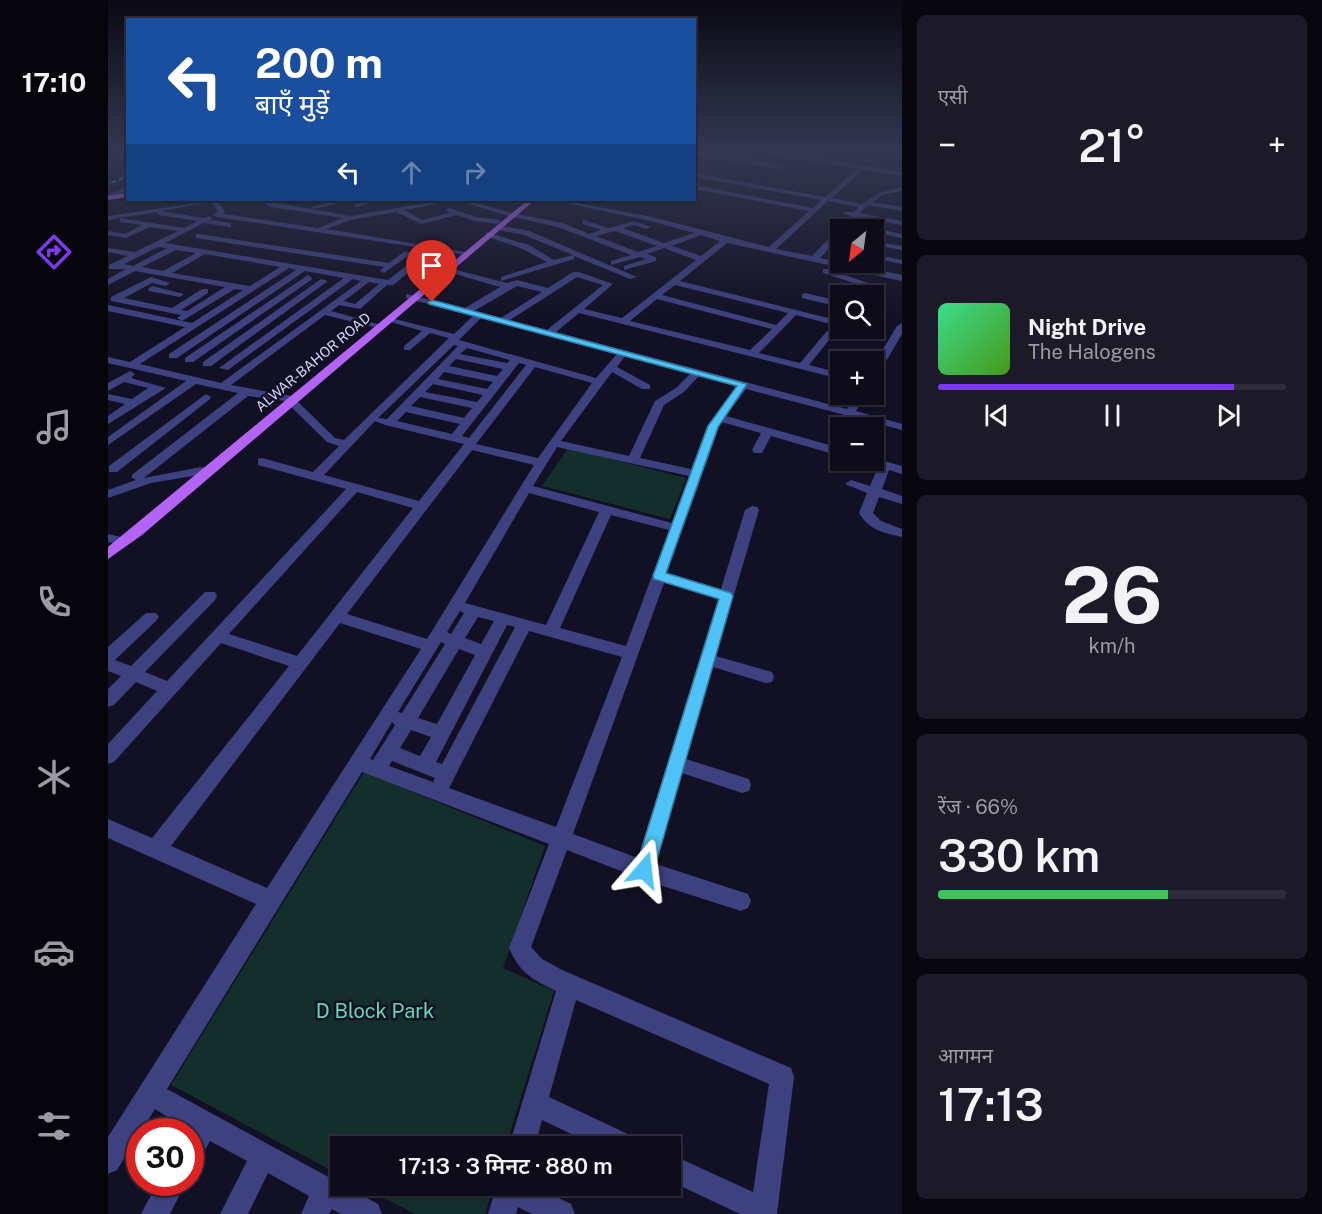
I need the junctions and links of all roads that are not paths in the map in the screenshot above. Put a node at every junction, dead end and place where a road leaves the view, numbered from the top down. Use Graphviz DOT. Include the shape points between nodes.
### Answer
graph roads {
  1 [pos="168,208"];
  2 [pos="221,208"];
  3 [pos="233,208"];
  4 [pos="295,208"];
  5 [pos="311,208"];
  6 [pos="359,208"];
  7 [pos="394,208"];
  8 [pos="411,208"];
  9 [pos="443,208"];
  10 [pos="487,208"];
  11 [pos="518,208"];
  12 [pos="520,208"];
  13 [pos="608,208"];
  14 [pos="815,208"];
  15 [pos="863,208"];
  16 [pos="302,209"];
  17 [pos="827,209"];
  18 [pos="148,211"];
  19 [pos="398,211"];
  20 [pos="837,211"];
  21 [pos="457,213"];
  22 [pos="510,214"];
  23 [pos="217,215"];
  24 [pos="369,215"];
  25 [pos="856,215"];
  26 [pos="356,217"];
  27 [pos="602,217"];
  28 [pos="109,218"];
  29 [pos="855,219"];
  30 [pos="254,220"];
  31 [pos="203,221"];
  32 [pos="545,222"];
  33 [pos="586,222"];
  34 [pos="902,223"];
  35 [pos="151,224"];
  36 [pos="220,224"];
  37 [pos="627,225"];
  38 [pos="241,227"];
  39 [pos="566,227"];
  40 [pos="495,228"];
  41 [pos="612,229"];
  42 [pos="654,229"];
  43 [pos="185,230"];
  44 [pos="209,230"];
  45 [pos="326,230"];
  46 [pos="523,232"];
  47 [pos="553,232"];
  48 [pos="578,232"];
  49 [pos="108,233"];
  50 [pos="664,233"];
  51 [pos="700,233"];
  52 [pos="884,234"];
  53 [pos="199,236"];
  54 [pos="355,236"];
  55 [pos="589,236"];
  56 [pos="902,236"];
  57 [pos="564,237"];
  58 [pos="169,238"];
  59 [pos="684,239"];
  60 [pos="726,240"];
  61 [pos="301,241"];
  62 [pos="509,241"];
  63 [pos="393,242"];
  64 [pos="248,243"];
  65 [pos="157,244"];
  66 [pos="210,244"];
  67 [pos="830,244"];
  68 [pos="884,245"];
  69 [pos="826,246"];
  70 [pos="175,247"];
  71 [pos="343,247"];
  72 [pos="664,247"];
  73 [pos="830,247"];
  74 [pos="195,248"];
  75 [pos="435,248"];
  76 [pos="382,249"];
  77 [pos="574,249"];
  78 [pos="902,249"];
  79 [pos="108,250"];
  80 [pos="290,250"];
  81 [pos="770,250"];
  82 [pos="119,252"];
  83 [pos="465,252"];
  84 [pos="609,252"];
  85 [pos="408,253"];
  86 [pos="639,254"];
  87 [pos="136,255"];
  88 [pos="281,256"];
  89 [pos="425,256"];
  90 [pos="543,256"];
  91 [pos="108,257"];
  92 [pos="333,257"];
  93 [pos="154,258"];
  94 [pos="884,258"];
  95 [pos="702,259"];
  96 [pos="814,259"];
  97 [pos="399,260"];
  98 [pos="596,261"];
  99 [pos="552,262"];
  100 [pos="830,262"];
  101 [pos="902,262"];
  102 [pos="269,263"];
  103 [pos="324,263"];
  104 [pos="287,266"];
  105 [pos="391,266"];
  106 [pos="112,267"];
  107 [pos="616,267"];
  108 [pos="303,268"];
  109 [pos="407,269"];
  110 [pos="448,269"];
  111 [pos="148,271"];
  112 [pos="826,272"];
  113 [pos="382,273"];
  114 [pos="879,273"];
  115 [pos="161,274"];
  116 [pos="436,274"];
  117 [pos="292,276"];
  118 [pos="348,276"];
  119 [pos="399,276"];
  120 [pos="633,277"];
  121 [pos="137,278"];
  122 [pos="187,278"];
  123 [pos="308,278"];
  124 [pos="481,278"];
  125 [pos="368,279"];
  126 [pos="902,279"];
  127 [pos="324,281"];
  128 [pos="623,281"];
  129 [pos="108,282"];
  130 [pos="386,282"];
  131 [pos="495,282"];
  132 [pos="673,282"];
  133 [pos="176,285"];
  134 [pos="869,285"];
  135 [pos="233,286"];
  136 [pos="507,286"];
  137 [pos="190,288"];
  138 [pos="251,289"];
  139 [pos="165,291"];
  140 [pos="205,291"];
  141 [pos="549,291"];
  142 [pos="108,293"];
  143 [pos="180,294"];
  144 [pos="221,294"];
  145 [pos="655,296"];
  146 [pos="805,296"];
  147 [pos="412,297"];
  148 [pos="112,298"];
  149 [pos="338,302"];
  150 [pos="830,302"];
  151 [pos="158,307"];
  152 [pos="108,308"];
  153 [pos="174,310"];
  154 [pos="578,310"];
  155 [pos="325,312"];
  156 [pos="467,312"];
  157 [pos="794,312"];
  158 [pos="190,314"];
  159 [pos="479,315"];
  160 [pos="390,319"];
  161 [pos="502,321"];
  162 [pos="830,321"];
  163 [pos="174,322"];
  164 [pos="623,322"];
  165 [pos="193,326"];
  166 [pos="375,326"];
  167 [pos="902,326"];
  168 [pos="778,328"];
  169 [pos="429,329"];
  170 [pos="549,333"];
  171 [pos="830,333"];
  172 [pos="458,340"];
  173 [pos="407,348"];
  174 [pos="152,352"];
  175 [pos="623,353"];
  176 [pos="752,354"];
  177 [pos="172,356"];
  178 [pos="453,356"];
  179 [pos="884,356"];
  180 [pos="108,360"];
  181 [pos="189,360"];
  182 [pos="514,363"];
  183 [pos="533,363"];
  184 [pos="207,364"];
  185 [pos="803,366"];
  186 [pos="136,367"];
  187 [pos="610,367"];
  188 [pos="224,368"];
  189 [pos="442,368"];
  190 [pos="697,372"];
  191 [pos="243,373"];
  192 [pos="830,373"];
  193 [pos="123,379"];
  194 [pos="194,380"];
  195 [pos="430,380"];
  196 [pos="500,380"];
  197 [pos="596,381"];
  198 [pos="743,384"];
  199 [pos="224,386"];
  200 [pos="157,387"];
  201 [pos="646,387"];
  202 [pos="178,392"];
  203 [pos="246,392"];
  204 [pos="417,393"];
  205 [pos="490,393"];
  206 [pos="109,397"];
  207 [pos="207,397"];
  208 [pos="291,400"];
  209 [pos="134,403"];
  210 [pos="855,405"];
  211 [pos="479,406"];
  212 [pos="403,408"];
  213 [pos="152,410"];
  214 [pos="850,413"];
  215 [pos="180,417"];
  216 [pos="371,418"];
  217 [pos="719,418"];
  218 [pos="108,421"];
  219 [pos="467,422"];
  220 [pos="389,423"];
  221 [pos="902,427"];
  222 [pos="768,432"];
  223 [pos="108,442"];
  224 [pos="465,442"];
  225 [pos="555,443"];
  226 [pos="346,444"];
  227 [pos="758,450"];
  228 [pos="830,450"];
  229 [pos="902,455"];
  230 [pos="633,460"];
  231 [pos="262,462"];
  232 [pos="542,463"];
  233 [pos="110,468"];
  234 [pos="894,468"];
  235 [pos="201,471"];
  236 [pos="696,474"];
  237 [pos="315,477"];
  238 [pos="143,478"];
  239 [pos="851,484"];
  240 [pos="354,488"];
  241 [pos="526,488"];
  242 [pos="873,491"];
  243 [pos="108,494"];
  244 [pos="902,500"];
  245 [pos="422,506"];
  246 [pos="607,510"];
  247 [pos="752,510"];
  248 [pos="676,528"];
  249 [pos="902,533"];
  250 [pos="115,544"];
  251 [pos="659,576"];
  252 [pos="210,596"];
  253 [pos="726,596"];
  254 [pos="456,605"];
  255 [pos="474,610"];
  256 [pos="336,616"];
  257 [pos="151,617"];
  258 [pos="504,618"];
  259 [pos="525,624"];
  260 [pos="551,631"];
  261 [pos="218,636"];
  262 [pos="441,641"];
  263 [pos="486,652"];
  264 [pos="631,654"];
  265 [pos="108,657"];
  266 [pos="707,659"];
  267 [pos="300,663"];
  268 [pos="108,664"];
  269 [pos="133,675"];
  270 [pos="766,677"];
  271 [pos="170,688"];
  272 [pos="108,700"];
  273 [pos="386,716"];
  274 [pos="406,721"];
  275 [pos="442,733"];
  276 [pos="388,752"];
  277 [pos="108,756"];
  278 [pos="357,762"];
  279 [pos="676,763"];
  280 [pos="424,766"];
  281 [pos="377,770"];
  282 [pos="446,774"];
  283 [pos="742,785"];
  284 [pos="437,792"];
  285 [pos="108,828"];
  286 [pos="561,838"];
  287 [pos="156,849"];
  288 [pos="644,870"];
  289 [pos="271,900"];
  290 [pos="741,901"];
  291 [pos="569,985"];
  292 [pos="150,1093"];
  293 [pos="534,1103"];
  294 [pos="206,1123"];
  295 [pos="204,1126"];
  296 [pos="525,1136"];
  297 [pos="604,1136"];
  298 [pos="263,1156"];
  299 [pos="108,1161"];
  300 [pos="681,1172"];
  301 [pos="165,1196"];
  302 [pos="507,1196"];
  303 [pos="528,1196"];
  304 [pos="320,1202"];
  305 [pos="763,1212"];
  306 [pos="154,1214"];
  307 [pos="234,1214"];
  308 [pos="368,1214"];
  309 [pos="502,1214"];
  310 [pos="561,1214"];
  1 -- 18 [label="street"];
  2 -- 23 [label="street" via="222,212"];
  3 -- 45 [label="street" via="243,214"];
  4 -- 16 [label="street"];
  5 -- 16 [label="street"];
  6 -- 24 [label="street"];
  7 -- 19 [label="street"];
  8 -- 19 [label="street"];
  9 -- 21 [label="street"];
  10 -- 22 [label="street"];
  11 -- 22 [label="main road, ALWAR-BAHOR ROAD"];
  12 -- 22 [label="main road, ALWAR-BAHOR ROAD"];
  13 -- 51 [label="street"];
  14 -- 17 [label="street"];
  14 -- 81 [label="street"];
  15 -- 25 [label="street"];
  16 -- 26 [label="street"];
  18 -- 28 [label="street"];
  18 -- 31 [label="street"];
  19 -- 21 [label="street" via="426,222"];
  19 -- 24 [label="street"];
  20 -- 25 [label="street"];
  21 -- 40 [label="street"];
  22 -- 32 [label="street"];
  22 -- 40 [label="main road, ALWAR-BAHOR ROAD"];
  23 -- 30 [label="street"];
  23 -- 31 [label="street"];
  24 -- 26 [label="street"];
  25 -- 29 [label="street"];
  25 -- 34 [label="street"];
  26 -- 45 [label="street" via="340,219"];
  27 -- 37 [label="street"];
  28 -- 35 [label="street"];
  30 -- 38 [label="street"];
  30 -- 45 [label="street"];
  31 -- 36 [label="street"];
  31 -- 43 [label="street"];
  32 -- 39 [label="street"];
  32 -- 46 [label="street"];
  33 -- 41 [label="street"];
  35 -- 43 [label="street"];
  35 -- 49 [label="street" via="126,236"];
  36 -- 38 [label="street"];
  36 -- 44 [label="street"];
  37 -- 41 [label="street"];
  37 -- 42 [label="street" via="634,223"];
  38 -- 61 [label="street"];
  39 -- 47 [label="street"];
  39 -- 48 [label="street"];
  40 -- 46 [label="street"];
  40 -- 62 [label="street"];
  40 -- 83 [label="main road, ALWAR-BAHOR ROAD"];
  41 -- 55 [label="street"];
  41 -- 72 [label="street"];
  43 -- 58 [label="street"];
  44 -- 53 [label="street"];
  44 -- 64 [label="street"];
  45 -- 54 [label="street"];
  45 -- 71 [label="street" via="316,239"];
  46 -- 62 [label="street"];
  46 -- 77 [label="street"];
  48 -- 55 [label="street"];
  48 -- 57 [label="street"];
  50 -- 59 [label="street"];
  51 -- 59 [label="street"];
  51 -- 60 [label="street"];
  52 -- 56 [label="street"];
  53 -- 64 [label="street"];
  53 -- 74 [label="street"];
  54 -- 63 [label="street"];
  54 -- 71 [label="street"];
  55 -- 86 [label="street"];
  58 -- 65 [label="street"];
  58 -- 74 [label="street"];
  59 -- 72 [label="street"];
  60 -- 81 [label="street"];
  60 -- 95 [label="street"];
  61 -- 64 [label="street"];
  61 -- 71 [label="street"];
  61 -- 80 [label="street"];
  62 -- 90 [label="street"];
  63 -- 75 [label="street"];
  63 -- 76 [label="street"];
  64 -- 66 [label="street"];
  64 -- 80 [label="street"];
  64 -- 88 [label="street"];
  65 -- 70 [label="street"];
  65 -- 87 [label="street"];
  66 -- 74 [label="street"];
  66 -- 74 [label="street"];
  67 -- 69 [label="street"];
  68 -- 78 [label="street"];
  69 -- 73 [label="street"];
  69 -- 96 [label="street"];
  70 -- 74 [label="street"];
  70 -- 93 [label="street"];
  71 -- 76 [label="street"];
  71 -- 92 [label="street"];
  71 -- 97 [label="street"];
  72 -- 86 [label="street"];
  72 -- 95 [label="street"];
  74 -- 102 [label="street"];
  74 -- 111 [label="street"];
  74 -- 115 [label="street"];
  75 -- 83 [label="street"];
  75 -- 89 [label="street"];
  76 -- 85 [label="street"];
  77 -- 84 [label="street"];
  77 -- 98 [label="street"];
  77 -- 99 [label="street"];
  79 -- 82 [label="street"];
  80 -- 88 [label="street"];
  80 -- 92 [label="street"];
  81 -- 96 [label="street"];
  82 -- 87 [label="street"];
  82 -- 91 [label="street"];
  83 -- 110 [label="main road, ALWAR-BAHOR ROAD"];
  83 -- 116 [label="main road, ALWAR-BAHOR ROAD"];
  85 -- 89 [label="street"];
  85 -- 97 [label="street"];
  86 -- 107 [label="street"];
  86 -- 107 [label="street" via="652,259"];
  87 -- 93 [label="street"];
  87 -- 106 [label="street"];
  88 -- 102 [label="street"];
  88 -- 103 [label="street"];
  89 -- 109 [label="street"];
  90 -- 99 [label="street"];
  90 -- 124 [label="street"];
  92 -- 103 [label="street"];
  92 -- 105 [label="street"];
  93 -- 121 [label="street"];
  94 -- 101 [label="street"];
  95 -- 132 [label="street"];
  96 -- 100 [label="street"];
  97 -- 105 [label="street"];
  98 -- 107 [label="street"];
  98 -- 128 [label="street" via="586,265"];
  99 -- 131 [label="street"];
  102 -- 104 [label="street"];
  103 -- 118 [label="street"];
  104 -- 108 [label="street"];
  104 -- 138 [label="street"];
  105 -- 113 [label="street"];
  106 -- 121 [label="street"];
  107 -- 120 [label="street"];
  108 -- 117 [label="street"];
  108 -- 118 [label="street"];
  109 -- 116 [label="street"];
  109 -- 119 [label="street"];
  110 -- 124 [label="street"];
  110 -- 147 [label="main road, ALWAR-BAHOR ROAD"];
  111 -- 115 [label="street"];
  111 -- 121 [label="street"];
  112 -- 134 [label="street"];
  113 -- 118 [label="street"];
  113 -- 119 [label="street"];
  114 -- 126 [label="street"];
  114 -- 134 [label="street"];
  115 -- 121 [label="street" via="148,280"];
  115 -- 122 [label="street"];
  116 -- 147 [label="main road, ALWAR-BAHOR ROAD"];
  117 -- 123 [label="street"];
  117 -- 177 [label="street"];
  118 -- 125 [label="street"];
  118 -- 127 [label="street"];
  118 -- 188 [label="street"];
  119 -- 130 [label="street"];
  121 -- 129 [label="street" via="122,275"];
  121 -- 133 [label="street"];
  121 -- 139 [label="street"];
  121 -- 142 [label="street"];
  121 -- 148 [label="street"];
  122 -- 133 [label="street"];
  122 -- 135 [label="street"];
  123 -- 127 [label="street"];
  123 -- 181 [label="street"];
  124 -- 131 [label="street"];
  125 -- 130 [label="street"];
  125 -- 149 [label="street"];
  127 -- 184 [label="street"];
  130 -- 149 [label="street" via="357,307"];
  131 -- 136 [label="street"];
  132 -- 145 [label="street"];
  132 -- 157 [label="street"];
  133 -- 137 [label="street"];
  133 -- 139 [label="street"];
  135 -- 138 [label="street"];
  135 -- 144 [label="street"];
  136 -- 141 [label="street" via="522,283"];
  136 -- 156 [label="street"];
  137 -- 140 [label="street"];
  137 -- 143 [label="street"];
  138 -- 165 [label="street"];
  139 -- 143 [label="street"];
  140 -- 144 [label="street"];
  140 -- 153 [label="street"];
  141 -- 154 [label="street" via="576,274 609,284"];
  141 -- 161 [label="street"];
  143 -- 151 [label="street"];
  144 -- 158 [label="street"];
  145 -- 164 [label="street"];
  145 -- 168 [label="street"];
  146 -- 150 [label="street"];
  147 -- 156 [label="street"];
  147 -- 160 [label="main road, ALWAR-BAHOR ROAD"];
  147 -- 166 [label="main road, ALWAR-BAHOR ROAD"];
  148 -- 151 [label="street"];
  149 -- 155 [label="street"];
  151 -- 153 [label="street"];
  152 -- 163 [label="street"];
  153 -- 158 [label="street"];
  154 -- 164 [label="street"];
  154 -- 170 [label="street"];
  155 -- 166 [label="street"];
  155 -- 191 [label="street"];
  156 -- 159 [label="street"];
  157 -- 162 [label="street"];
  157 -- 168 [label="street"];
  158 -- 163 [label="street"];
  159 -- 161 [label="street"];
  159 -- 172 [label="street"];
  160 -- 169 [label="street"];
  160 -- 208 [label="main road, ALWAR-BAHOR ROAD"];
  161 -- 170 [label="street"];
  163 -- 165 [label="street"];
  164 -- 176 [label="street"];
  165 -- 174 [label="street"];
  166 -- 208 [label="main road, ALWAR-BAHOR ROAD"];
  167 -- 179 [label="street"];
  168 -- 176 [label="street"];
  169 -- 172 [label="street"];
  169 -- 173 [label="street"];
  170 -- 175 [label="street"];
  171 -- 185 [label="street"];
  172 -- 178 [label="street"];
  172 -- 182 [label="street"];
  172 -- 216 [label="street"];
  174 -- 177 [label="street"];
  174 -- 186 [label="street"];
  175 -- 187 [label="street"];
  175 -- 190 [label="street"];
  176 -- 185 [label="street"];
  177 -- 181 [label="street"];
  178 -- 182 [label="street"];
  178 -- 189 [label="street"];
  180 -- 186 [label="street"];
  181 -- 184 [label="street"];
  182 -- 183 [label="street"];
  182 -- 196 [label="street"];
  183 -- 197 [label="street"];
  183 -- 224 [label="street"];
  184 -- 188 [label="street"];
  185 -- 192 [label="street"];
  186 -- 193 [label="street"];
  186 -- 194 [label="street"];
  187 -- 197 [label="street"];
  187 -- 201 [label="street"];
  188 -- 191 [label="street"];
  189 -- 195 [label="street"];
  189 -- 196 [label="street"];
  190 -- 198 [label="street"];
  190 -- 230 [label="street" via="680,390 659,403"];
  191 -- 199 [label="street"];
  193 -- 200 [label="street"];
  193 -- 206 [label="street"];
  194 -- 199 [label="street"];
  194 -- 202 [label="street"];
  195 -- 204 [label="street"];
  195 -- 205 [label="street"];
  196 -- 205 [label="street"];
  197 -- 225 [label="street"];
  198 -- 214 [label="street"];
  198 -- 217 [label="street"];
  199 -- 203 [label="street"];
  200 -- 202 [label="street"];
  200 -- 209 [label="street"];
  202 -- 213 [label="street"];
  203 -- 208 [label="street"];
  203 -- 238 [label="street"];
  204 -- 211 [label="street"];
  204 -- 212 [label="street"];
  205 -- 211 [label="street"];
  206 -- 209 [label="street"];
  207 -- 215 [label="street"];
  208 -- 226 [label="street" via="331,440"];
  208 -- 235 [label="main road, ALWAR-BAHOR ROAD"];
  208 -- 250 [label="main road, ALWAR-BAHOR ROAD"];
  209 -- 218 [label="street"];
  210 -- 214 [label="street"];
  211 -- 219 [label="street"];
  212 -- 219 [label="street"];
  212 -- 220 [label="street"];
  213 -- 215 [label="street"];
  213 -- 223 [label="street"];
  214 -- 221 [label="street"];
  215 -- 233 [label="street"];
  216 -- 220 [label="street"];
  216 -- 226 [label="street"];
  217 -- 222 [label="street"];
  217 -- 236 [label="street"];
  219 -- 224 [label="street"];
  220 -- 224 [label="street"];
  222 -- 227 [label="street"];
  222 -- 228 [label="street"];
  224 -- 232 [label="street"];
  224 -- 245 [label="street"];
  225 -- 230 [label="street"];
  225 -- 232 [label="street"];
  226 -- 237 [label="street"];
  229 -- 234 [label="street"];
  230 -- 236 [label="street"];
  231 -- 237 [label="street"];
  232 -- 241 [label="street"];
  233 -- 238 [label="street"];
  234 -- 242 [label="street"];
  235 -- 238 [label="street"];
  235 -- 250 [label="main road, ALWAR-BAHOR ROAD"];
  236 -- 248 [label="street"];
  237 -- 240 [label="street"];
  238 -- 243 [label="street"];
  239 -- 242 [label="street"];
  240 -- 245 [label="street"];
  240 -- 261 [label="street"];
  241 -- 246 [label="street"];
  241 -- 254 [label="street"];
  242 -- 244 [label="street"];
  242 -- 249 [label="street" via="866,513 869,520"];
  245 -- 256 [label="street"];
  246 -- 248 [label="street"];
  246 -- 260 [label="street"];
  247 -- 253 [label="street"];
  248 -- 251 [label="street"];
  251 -- 253 [label="street"];
  251 -- 264 [label="street"];
  252 -- 269 [label="street"];
  253 -- 266 [label="street"];
  254 -- 255 [label="street"];
  254 -- 262 [label="street"];
  255 -- 258 [label="street"];
  255 -- 262 [label="street"];
  256 -- 262 [label="street"];
  256 -- 267 [label="street"];
  257 -- 265 [label="street"];
  258 -- 259 [label="street"];
  258 -- 263 [label="street"];
  259 -- 260 [label="street"];
  259 -- 282 [label="street"];
  260 -- 264 [label="street"];
  261 -- 267 [label="street"];
  261 -- 271 [label="street"];
  262 -- 263 [label="street"];
  262 -- 273 [label="street"];
  262 -- 274 [label="street"];
  263 -- 275 [label="street"];
  264 -- 286 [label="street"];
  266 -- 270 [label="street"];
  266 -- 279 [label="street"];
  267 -- 287 [label="street"];
  268 -- 269 [label="street"];
  269 -- 271 [label="street"];
  269 -- 272 [label="street"];
  271 -- 277 [label="street"];
  273 -- 274 [label="street"];
  273 -- 278 [label="street"];
  274 -- 275 [label="street"];
  274 -- 276 [label="street"];
  275 -- 280 [label="street"];
  276 -- 280 [label="street"];
  276 -- 281 [label="street"];
  278 -- 281 [label="street"];
  278 -- 289 [label="street"];
  279 -- 283 [label="street"];
  279 -- 288 [label="street"];
  280 -- 282 [label="street"];
  281 -- 284 [label="street"];
  282 -- 284 [label="street"];
  284 -- 286 [label="street"];
  285 -- 287 [label="street"];
  286 -- 288 [label="street"];
  286 -- 291 [label="street" via="520,948 525,961"];
  287 -- 289 [label="street"];
  288 -- 290 [label="street"];
  289 -- 292 [label="street"];
  291 -- 293 [label="street"];
  291 -- 305 [label="street" via="782,1077"];
  292 -- 294 [label="street"];
  292 -- 299 [label="street"];
  293 -- 296 [label="street"];
  293 -- 297 [label="street"];
  294 -- 295 [label="street"];
  294 -- 298 [label="street"];
  298 -- 304 [label="street"];
  298 -- 307 [label="street"];
  300 -- 305 [label="street"];
  301 -- 306 [label="street"];
  302 -- 309 [label="street"];
  303 -- 310 [label="street"];
  304 -- 308 [label="street"];
}
